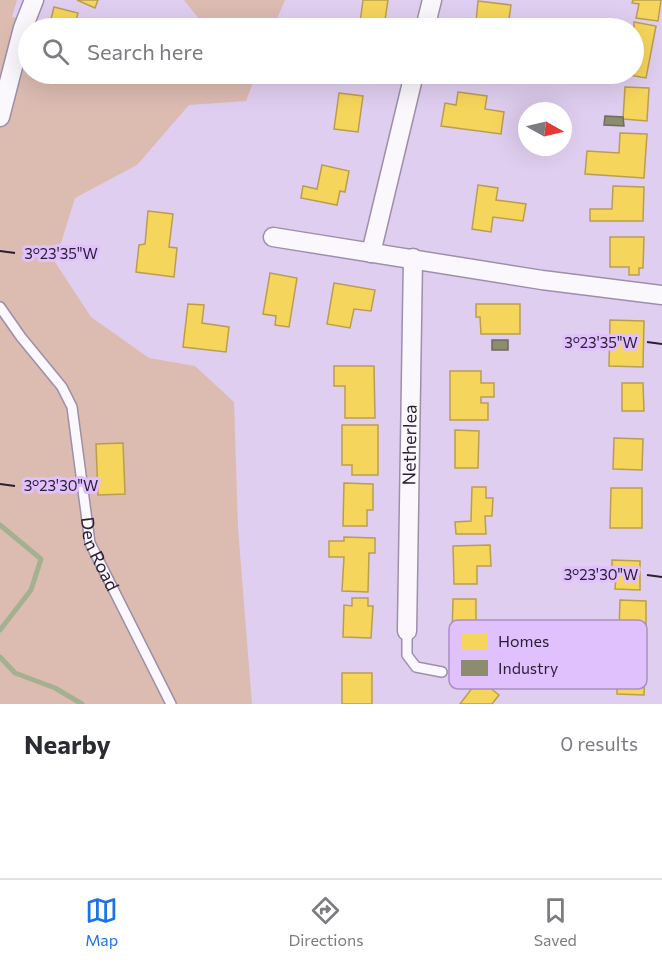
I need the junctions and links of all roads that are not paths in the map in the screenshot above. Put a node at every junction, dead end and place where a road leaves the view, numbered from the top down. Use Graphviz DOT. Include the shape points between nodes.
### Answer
graph roads {
  1 [pos="34,0"];
  2 [pos="432,0"];
  3 [pos="27,18"];
  4 [pos="428,18"];
  5 [pos="18,47"];
  6 [pos="412,84"];
  7 [pos="0,117"];
  8 [pos="273,237"];
  9 [pos="371,253"];
  10 [pos="413,258"];
  11 [pos="662,296"];
  12 [pos="0,307"];
  13 [pos="407,631"];
  14 [pos="442,672"];
  15 [pos="171,704"];
  1 -- 3 [label="street"];
  2 -- 4 [label="street"];
  5 -- 7 [label="street"];
  6 -- 9 [label="street"];
  8 -- 9 [label="street"];
  9 -- 10 [label="street"];
  10 -- 11 [label="street"];
  10 -- 13 [label="street, Netherlea"];
  12 -- 15 [label="lane, Den Road" via="62,387 72,406 90,543"];
  13 -- 14 [label="lane" via="407,655 416,667"];
}
